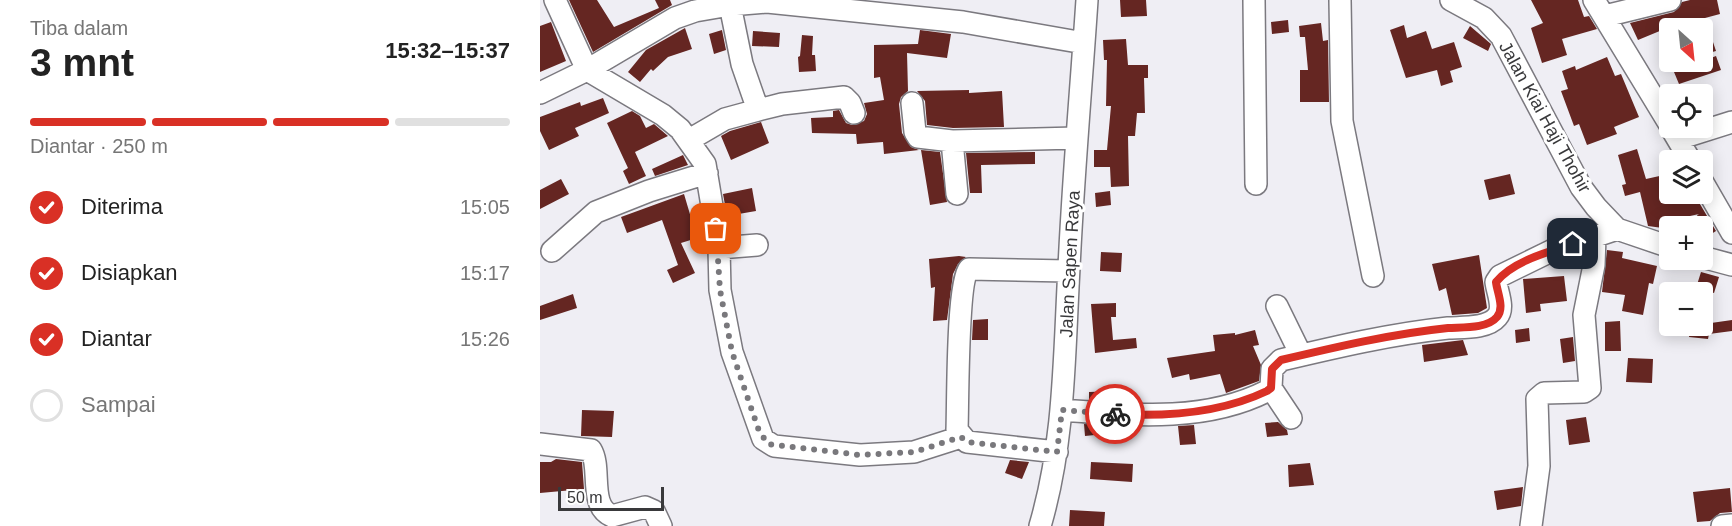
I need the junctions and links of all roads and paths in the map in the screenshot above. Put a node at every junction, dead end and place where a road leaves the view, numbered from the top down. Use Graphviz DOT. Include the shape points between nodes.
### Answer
graph roads {
  1 [pos="555,0"];
  2 [pos="1086,0"];
  3 [pos="1254,0"];
  4 [pos="1340,0"];
  5 [pos="1452,0"];
  6 [pos="1670,0"];
  7 [pos="730,4"];
  8 [pos="910,8"];
  9 [pos="1600,8"];
  10 [pos="1084,43"];
  11 [pos="587,70"];
  12 [pos="540,93"];
  13 [pos="912,103"];
  14 [pos="1659,107"];
  15 [pos="758,110"];
  16 [pos="854,113"];
  17 [pos="1732,122"];
  18 [pos="1713,125"];
  19 [pos="1076,138"];
  20 [pos="688,140"];
  21 [pos="952,141"];
  22 [pos="707,173"];
  23 [pos="1256,184"];
  24 [pos="957,194"];
  25 [pos="1713,201"];
  26 [pos="1617,229"];
  27 [pos="1732,233"];
  28 [pos="1594,237"];
  29 [pos="1659,243"];
  30 [pos="757,245"];
  31 [pos="719,248"];
  32 [pos="552,251"];
  33 [pos="1713,260"];
  34 [pos="1732,265"];
  35 [pos="1068,271"];
  36 [pos="1373,276"];
  37 [pos="1277,306"];
  38 [pos="1301,355"];
  39 [pos="1271,388"];
  40 [pos="1062,410"];
  41 [pos="1291,418"];
  42 [pos="961,437"];
  43 [pos="540,444"];
  44 [pos="1057,452"];
  45 [pos="1732,525"];
  46 [pos="661,526"];
  47 [pos="1040,526"];
  48 [pos="1531,526"];
  49 [pos="1722,526"];
  1 -- 11 [label="street"];
  2 -- 10 [label="street, Jalan Sapen Raya"];
  3 -- 23 [label="street"];
  4 -- 36 [label="street" via="1342,121"];
  5 -- 26 [label="street, Jalan Kiai Haji Thohir" via="1484,18 1501,36 1581,187"];
  6 -- 9 [label="street"];
  7 -- 8 [label="street"];
  7 -- 11 [label="street" via="675,18"];
  7 -- 15 [label="street" via="742,64"];
  8 -- 10 [label="street" via="963,22"];
  9 -- 14 [label="street"];
  10 -- 19 [label="street, Jalan Sapen Raya"];
  11 -- 12 [label="street"];
  11 -- 20 [label="street" via="663,115"];
  13 -- 21 [label="street" via="916,136"];
  15 -- 16 [label="street" via="844,97"];
  15 -- 20 [label="street" via="725,119"];
  17 -- 18 [label="street"];
  19 -- 21 [label="street"];
  19 -- 35 [label="street, Jalan Sapen Raya"];
  20 -- 22 [label="street"];
  21 -- 24 [label="street"];
  22 -- 31 [label="street"];
  22 -- 32 [label="street" via="596,212"];
  25 -- 27 [label="street"];
  26 -- 28 [label="street"];
  26 -- 29 [label="street"];
  28 -- 38 [label="street" via="1551,251 1500,276 1496,282 1499,315 1495,320 1475,326 1373,338"];
  28 -- 48 [label="street" via="1594,265 1584,315 1590,388 1584,392 1544,393 1538,399 1539,466"];
  30 -- 31 [label="street"];
  31 -- 42 [label="street" via="720,290 732,352 763,439 774,446 871,454 914,452"];
  33 -- 34 [label="street"];
  35 -- 40 [label="street, Jalan Sapen Raya"];
  35 -- 42 [label="street" via="971,268 966,272 957,419"];
  37 -- 38 [label="street"];
  38 -- 39 [label="street" via="1274,365 1269,374"];
  39 -- 40 [label="street" via="1254,397 1202,411 1124,415"];
  39 -- 41 [label="street"];
  40 -- 44 [label="street, Jalan Sapen Raya"];
  42 -- 44 [label="street" via="967,442"];
  43 -- 46 [label="street" via="589,448 594,453 600,504 605,512 612,516 645,507 654,511"];
  44 -- 47 [label="street, Jalan Sapen Raya"];
  45 -- 49 [label="street"];
}
